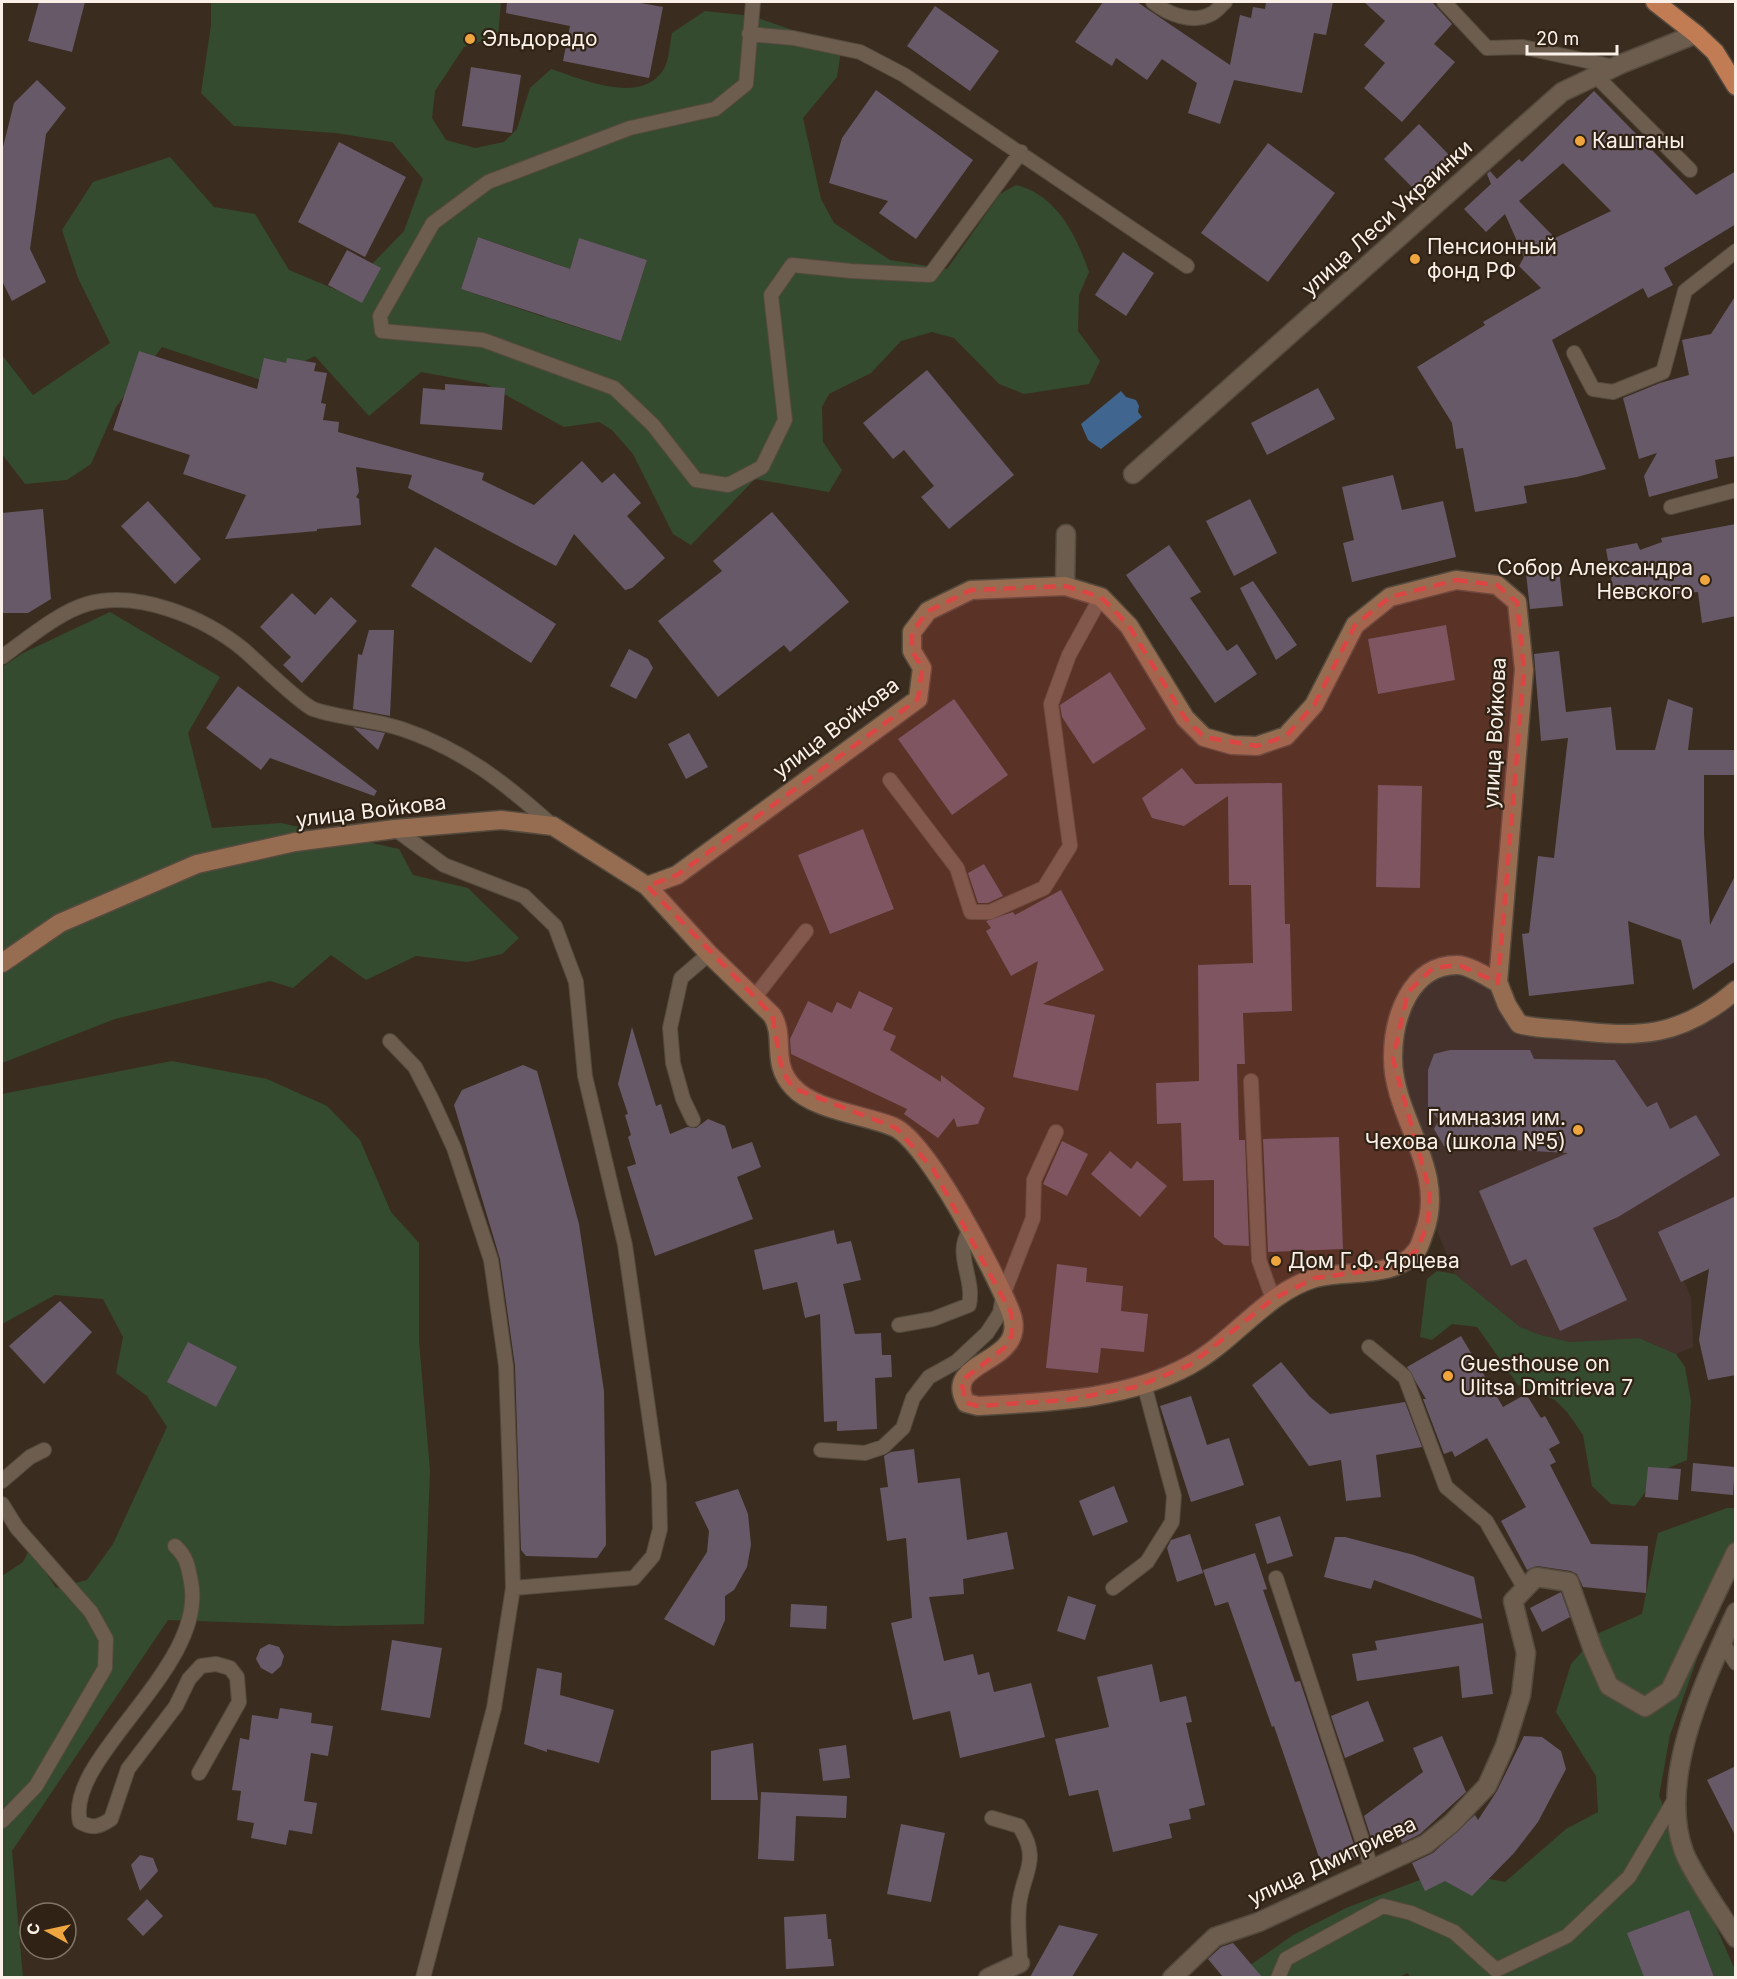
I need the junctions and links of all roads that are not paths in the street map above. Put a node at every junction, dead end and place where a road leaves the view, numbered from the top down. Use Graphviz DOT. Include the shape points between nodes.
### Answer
graph roads {
  1 [pos="753,2"];
  2 [pos="1153,2"];
  3 [pos="1225,2"];
  4 [pos="1444,2"];
  5 [pos="1655,2"];
  6 [pos="749,34"];
  7 [pos="1696,34"];
  8 [pos="1615,67"];
  9 [pos="1595,75"];
  10 [pos="1736,86"];
  11 [pos="1021,152"];
  12 [pos="1690,170"];
  13 [pos="1736,251"];
  14 [pos="1187,266"];
  15 [pos="1574,353"];
  16 [pos="1133,474"];
  17 [pos="1736,490"];
  18 [pos="1671,507"];
  19 [pos="1066,534"];
  20 [pos="1065,586"];
  21 [pos="1101,597"];
  22 [pos="2,657"];
  23 [pos="890,780"];
  24 [pos="553,826"];
  25 [pos="395,829"];
  26 [pos="647,886"];
  27 [pos="806,931"];
  28 [pos="709,954"];
  29 [pos="2,963"];
  30 [pos="1498,983"];
  31 [pos="1736,990"];
  32 [pos="754,998"];
  33 [pos="390,1041"];
  34 [pos="1251,1081"];
  35 [pos="693,1120"];
  36 [pos="1056,1132"];
  37 [pos="969,1232"];
  38 [pos="1003,1295"];
  39 [pos="1273,1299"];
  40 [pos="899,1325"];
  41 [pos="1369,1347"];
  42 [pos="1144,1384"];
  43 [pos="44,1450"];
  44 [pos="821,1450"];
  45 [pos="2,1481"];
  46 [pos="2,1504"];
  47 [pos="175,1545"];
  48 [pos="1736,1552"];
  49 [pos="1276,1578"];
  50 [pos="513,1588"];
  51 [pos="1113,1588"];
  52 [pos="1525,1589"];
  53 [pos="1736,1612"];
  54 [pos="1722,1642"];
  55 [pos="1736,1663"];
  56 [pos="199,1773"];
  57 [pos="1675,1799"];
  58 [pos="992,1818"];
  59 [pos="2,1821"];
  60 [pos="1372,1870"];
  61 [pos="1736,1938"];
  62 [pos="1020,1963"];
  63 [pos="423,1977"];
  64 [pos="988,1977"];
  65 [pos="1172,1977"];
  66 [pos="1278,1977"];
  1 -- 6 [label="lane"];
  2 -- 3 [label="lane" via="1186,19 1210,15"];
  4 -- 8 [label="lane" via="1487,48 1523,47"];
  5 -- 7 [label="main road"];
  6 -- 11 [label="lane" via="793,38 860,52 904,75"];
  6 -- 11 [label="lane" via="746,84 715,109 630,128 488,182 433,223 380,316 382,331 483,340 614,388 653,425 696,480 728,485 762,467 785,420 771,295 792,265 930,275"];
  7 -- 8 [label="street, улица Леси Украинки"];
  7 -- 10 [label="main road" via="1715,52"];
  8 -- 9 [label="street, улица Леси Украинки"];
  9 -- 12 [label="lane"];
  9 -- 16 [label="street, улица Леси Украинки" via="1562,92"];
  11 -- 14 [label="lane"];
  13 -- 15 [label="lane" via="1685,291 1663,372 1613,392 1593,389"];
  17 -- 18 [label="lane"];
  19 -- 20 [label="street"];
  20 -- 21 [label="street, улица Войкова"];
  20 -- 26 [label="street, улица Войкова" via="971,590 928,610 912,632 912,651 922,668 918,699 677,874"];
  21 -- 23 [label="lane" via="1069,655 1050,704 1070,846 1044,888 990,912 971,912 957,868"];
  21 -- 30 [label="street, улица Войкова" via="1129,626 1185,718 1204,737 1233,745 1257,746 1286,736 1307,713 1355,626 1390,597 1456,580 1497,585 1508,591 1517,602 1524,670"];
  22 -- 24 [label="lane" via="86,604 120,600 158,607 200,621 241,648 311,708 400,728 456,750 504,782"];
  24 -- 25 [label="street, улица Войкова" via="501,820"];
  24 -- 26 [label="street, улица Войкова"];
  25 -- 29 [label="street, улица Войкова" via="295,843 197,864 60,923"];
  25 -- 50 [label="lane" via="444,865 524,896 555,926 576,982 585,1076 625,1245 659,1485 660,1529 653,1556 634,1578"];
  26 -- 28 [label="street"];
  27 -- 32 [label="lane"];
  28 -- 32 [label="street"];
  28 -- 35 [label="lane" via="681,978 670,1028 673,1063"];
  30 -- 31 [label="street, улица Войкова" via="1519,1024 1618,1036 1662,1032 1713,1009"];
  30 -- 39 [label="street" via="1459,965 1433,968 1408,992 1393,1059 1430,1192 1428,1223 1417,1250 1397,1267 1315,1278"];
  32 -- 37 [label="street" via="776,1021 778,1059 793,1088 811,1099 896,1128 933,1169"];
  33 -- 50 [label="lane" via="415,1067 432,1100 454,1148 491,1260 506,1366"];
  34 -- 39 [label="lane" via="1259,1260"];
  36 -- 38 [label="lane" via="1034,1180 1033,1218"];
  37 -- 38 [label="street"];
  37 -- 40 [label="lane" via="964,1240 964,1263 972,1293 969,1305 933,1319"];
  38 -- 42 [label="street" via="1011,1313 1012,1335 996,1356 966,1373 960,1391 966,1403 978,1406 1067,1400"];
  38 -- 44 [label="lane" via="1000,1313 987,1333 956,1362 929,1377 913,1398 903,1428 883,1446 865,1453"];
  39 -- 42 [label="street" via="1242,1328 1190,1365"];
  41 -- 52 [label="lane" via="1405,1377 1446,1487 1486,1521"];
  42 -- 51 [label="lane" via="1174,1496 1172,1522 1147,1562"];
  43 -- 45 [label="lane"];
  46 -- 59 [label="lane" via="17,1528 91,1612 105,1639 105,1668 36,1786"];
  47 -- 56 [label="lane" via="187,1557 193,1589 190,1616 170,1665 86,1784 77,1810 80,1822 99,1827 111,1819 128,1768 176,1706 189,1679 201,1666 216,1664 230,1668 237,1677 239,1702"];
  48 -- 52 [label="street" via="1670,1690 1645,1707 1609,1686 1569,1582 1536,1577"];
  49 -- 60 [label="lane"];
  50 -- 63 [label="lane" via="494,1708"];
  52 -- 60 [label="street, улица Дмитриева" via="1513,1601 1526,1653 1521,1695 1487,1786 1426,1844"];
  53 -- 54 [label="street"];
  54 -- 55 [label="lane"];
  54 -- 57 [label="street" via="1687,1730"];
  57 -- 61 [label="street" via="1684,1852"];
  57 -- 66 [label="lane" via="1629,1877 1567,1936 1496,1970 1454,1932 1411,1913 1383,1906 1286,1959"];
  58 -- 62 [label="lane" via="1019,1826 1027,1838 1031,1868 1019,1905"];
  60 -- 65 [label="street, улица Дмитриева" via="1259,1922 1215,1937"];
  62 -- 64 [label="street"];
}
